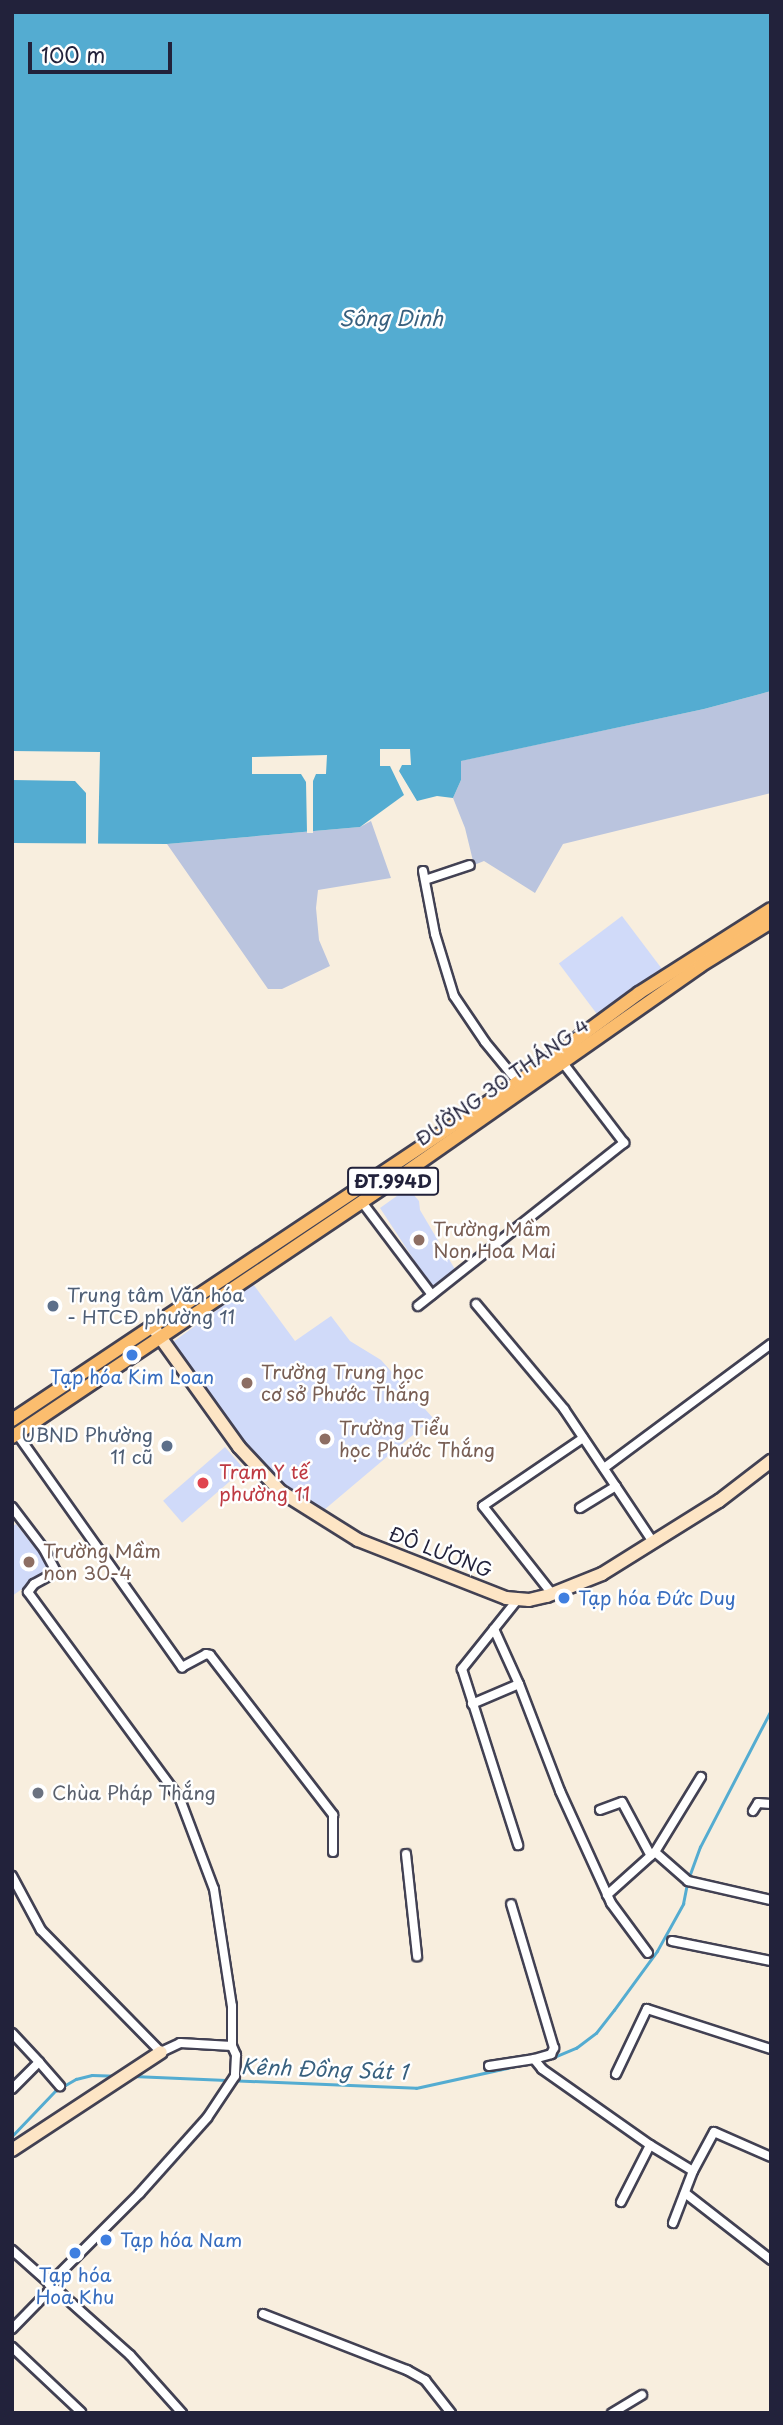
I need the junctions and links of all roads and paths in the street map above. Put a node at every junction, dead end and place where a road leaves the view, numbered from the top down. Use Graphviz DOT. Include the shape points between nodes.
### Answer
graph roads {
  1 [pos="470,865"];
  2 [pos="771,909"];
  3 [pos="771,922"];
  4 [pos="629,1008"];
  5 [pos="560,1059"];
  6 [pos="522,1086"];
  7 [pos="385,1169"];
  8 [pos="392,1182"];
  9 [pos="362,1202"];
  10 [pos="432,1295"];
  11 [pos="476,1304"];
  12 [pos="418,1306"];
  13 [pos="153,1327"];
  14 [pos="161,1338"];
  15 [pos="771,1343"];
  16 [pos="12,1420"];
  17 [pos="15,1435"];
  18 [pos="583,1438"];
  19 [pos="771,1461"];
  20 [pos="604,1468"];
  21 [pos="616,1486"];
  22 [pos="12,1507"];
  23 [pos="580,1508"];
  24 [pos="653,1542"];
  25 [pos="553,1594"];
  26 [pos="518,1599"];
  27 [pos="494,1629"];
  28 [pos="519,1684"];
  29 [pos="472,1704"];
  30 [pos="701,1777"];
  31 [pos="771,1804"];
  32 [pos="600,1810"];
  33 [pos="752,1811"];
  34 [pos="518,1846"];
  35 [pos="333,1853"];
  36 [pos="407,1854"];
  37 [pos="653,1854"];
  38 [pos="12,1876"];
  39 [pos="607,1895"];
  40 [pos="771,1900"];
  41 [pos="511,1904"];
  42 [pos="672,1941"];
  43 [pos="648,1954"];
  44 [pos="417,1956"];
  45 [pos="771,1961"];
  46 [pos="12,2033"];
  47 [pos="232,2046"];
  48 [pos="771,2049"];
  49 [pos="161,2052"];
  50 [pos="535,2060"];
  51 [pos="39,2062"];
  52 [pos="489,2066"];
  53 [pos="616,2074"];
  54 [pos="60,2087"];
  55 [pos="12,2089"];
  56 [pos="650,2145"];
  57 [pos="12,2150"];
  58 [pos="771,2157"];
  59 [pos="693,2171"];
  60 [pos="685,2193"];
  61 [pos="621,2202"];
  62 [pos="673,2223"];
  63 [pos="12,2250"];
  64 [pos="771,2260"];
  65 [pos="51,2286"];
  66 [pos="263,2314"];
  67 [pos="12,2329"];
  68 [pos="12,2347"];
  69 [pos="642,2395"];
  70 [pos="81,2412"];
  71 [pos="183,2413"];
  72 [pos="451,2413"];
  73 [pos="612,2413"];
  1 -- 6 [label="street" via="424,876 435,934 454,996"];
  2 -- 4 [label="main road, ĐƯỜNG 30 THÁNG 4 / ĐT.994D"];
  3 -- 4 [label="main road, ĐƯỜNG 30 THÁNG 4 / ĐT.994D"];
  4 -- 5 [label="main road, ĐƯỜNG 30 THÁNG 4 / ĐT.994D"];
  5 -- 6 [label="main road, ĐƯỜNG 30 THÁNG 4 / ĐT.994D"];
  5 -- 10 [label="street" via="624,1143"];
  6 -- 7 [label="main road, ĐƯỜNG 30 THÁNG 4 / ĐT.994D"];
  6 -- 8 [label="main road, ĐƯỜNG 30 THÁNG 4 / ĐT.994D"];
  7 -- 8 [label="main road"];
  7 -- 13 [label="main road, ĐƯỜNG 30 THÁNG 4 / ĐT.994D"];
  8 -- 9 [label="main road, ĐƯỜNG 30 THÁNG 4 / ĐT.994D"];
  9 -- 10 [label="street"];
  9 -- 14 [label="main road, ĐƯỜNG 30 THÁNG 4 / ĐT.994D"];
  10 -- 12 [label="street"];
  11 -- 18 [label="street"];
  13 -- 14 [label="street, ĐÔ LƯƠNG"];
  13 -- 16 [label="main road, ĐƯỜNG 30 THÁNG 4 / ĐT.994D"];
  14 -- 17 [label="main road, ĐƯỜNG 30 THÁNG 4 / ĐT.994D"];
  14 -- 26 [label="street, ĐÔ LƯƠNG" via="239,1447 280,1491 358,1540 478,1589"];
  15 -- 20 [label="street"];
  17 -- 35 [label="street" via="182,1667 210,1655 332,1815"];
  18 -- 20 [label="street"];
  18 -- 25 [label="street" via="482,1506"];
  19 -- 24 [label="street, ĐÔ LƯƠNG" via="719,1501"];
  20 -- 21 [label="street"];
  21 -- 23 [label="street"];
  21 -- 24 [label="street"];
  22 -- 47 [label="street" via="56,1572 28,1592 180,1799 214,1889 232,2006"];
  24 -- 25 [label="street, ĐÔ LƯƠNG" via="602,1574"];
  25 -- 26 [label="street, ĐÔ LƯƠNG"];
  26 -- 27 [label="street"];
  27 -- 28 [label="street"];
  27 -- 29 [label="street" via="462,1669"];
  28 -- 29 [label="street"];
  28 -- 39 [label="street"];
  29 -- 34 [label="street"];
  30 -- 37 [label="street"];
  31 -- 33 [label="street" via="758,1803"];
  32 -- 37 [label="street" via="622,1802"];
  36 -- 44 [label="street"];
  37 -- 39 [label="street"];
  37 -- 40 [label="street" via="688,1881"];
  38 -- 49 [label="street" via="41,1930"];
  39 -- 43 [label="street"];
  41 -- 50 [label="street" via="554,2043 551,2054"];
  42 -- 45 [label="street"];
  46 -- 51 [label="street"];
  47 -- 49 [label="street" via="180,2043"];
  47 -- 65 [label="street" via="235,2076 206,2118"];
  48 -- 53 [label="street" via="647,2009"];
  49 -- 57 [label="street"];
  50 -- 52 [label="street"];
  50 -- 56 [label="street" via="542,2070"];
  51 -- 54 [label="street"];
  51 -- 55 [label="street"];
  56 -- 59 [label="street"];
  56 -- 61 [label="street"];
  58 -- 59 [label="street" via="714,2132"];
  59 -- 60 [label="street"];
  60 -- 62 [label="street"];
  60 -- 64 [label="street"];
  63 -- 65 [label="street"];
  65 -- 67 [label="street"];
  65 -- 71 [label="street" via="130,2355"];
  66 -- 72 [label="street" via="407,2370 425,2380"];
  68 -- 70 [label="street"];
  69 -- 73 [label="street"];
}
